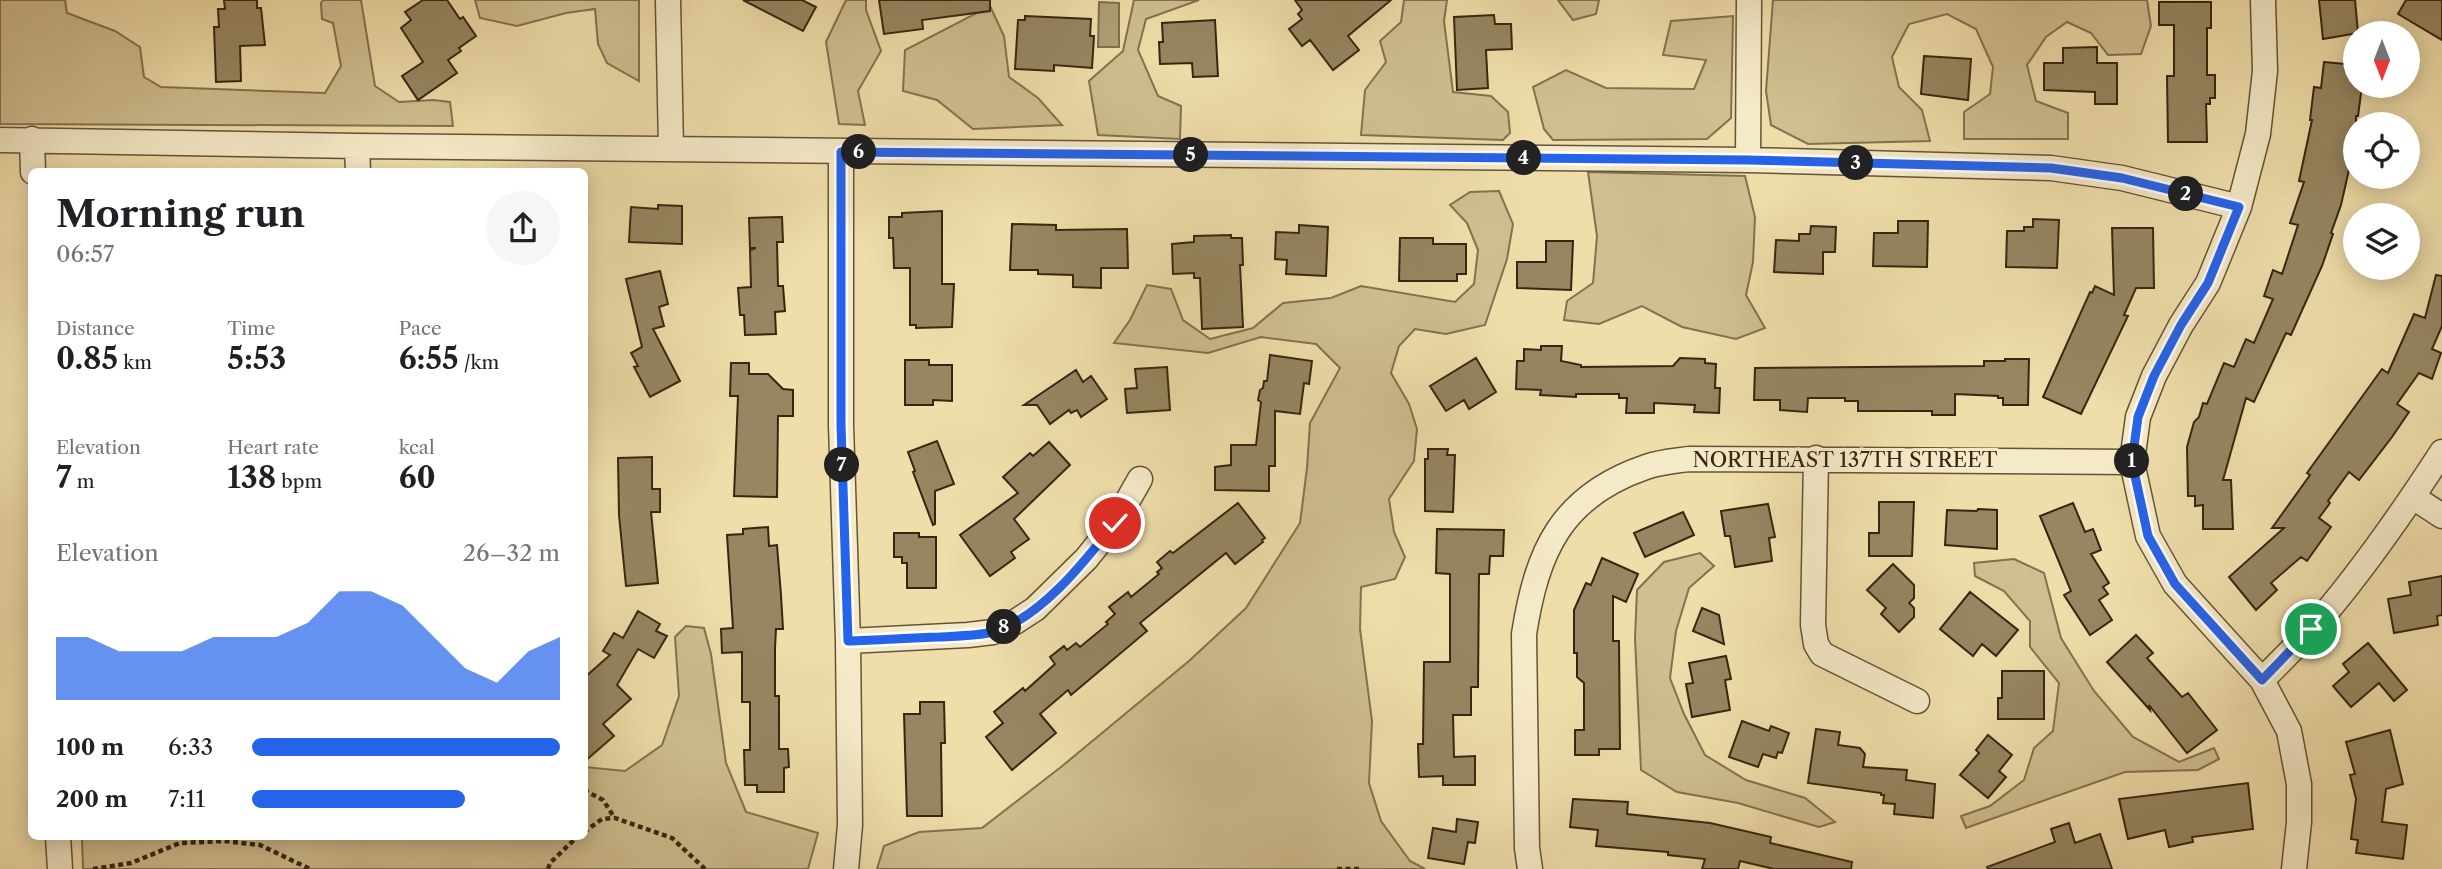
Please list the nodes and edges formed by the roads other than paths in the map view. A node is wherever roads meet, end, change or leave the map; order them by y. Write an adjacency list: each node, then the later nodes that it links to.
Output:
1 (668, 0): 7 (street)
2 (1749, 0): 9 (street)
3 (2263, 0): 12 (street)
4 (32, 139): 5 (street); 6 (street); 10 (street)
5 (0, 140)
6 (357, 146): 7 (street); 11 (street)
7 (671, 149): 8 (street)
8 (841, 152): 9 (street); 19 (street)
9 (1748, 160): 12 (street)
10 (33, 168)
11 (358, 168)
12 (2239, 207): 15 (street)
13 (2442, 452): 17 (street)
14 (1816, 458): 15 (street, NORTHEAST 137TH STREET); 21 (street); 25 (street, NORTHEAST 137TH STREET)
15 (2132, 462): 20 (street)
16 (1140, 479): 19 (street)
17 (2413, 497): 18 (street); 20 (street)
18 (2442, 516)
19 (848, 641): 24 (street)
20 (2262, 680): 26 (street)
21 (1917, 701)
22 (58, 840): 23 (street)
23 (60, 869)
24 (846, 869)
25 (1530, 869)
26 (2294, 869)

